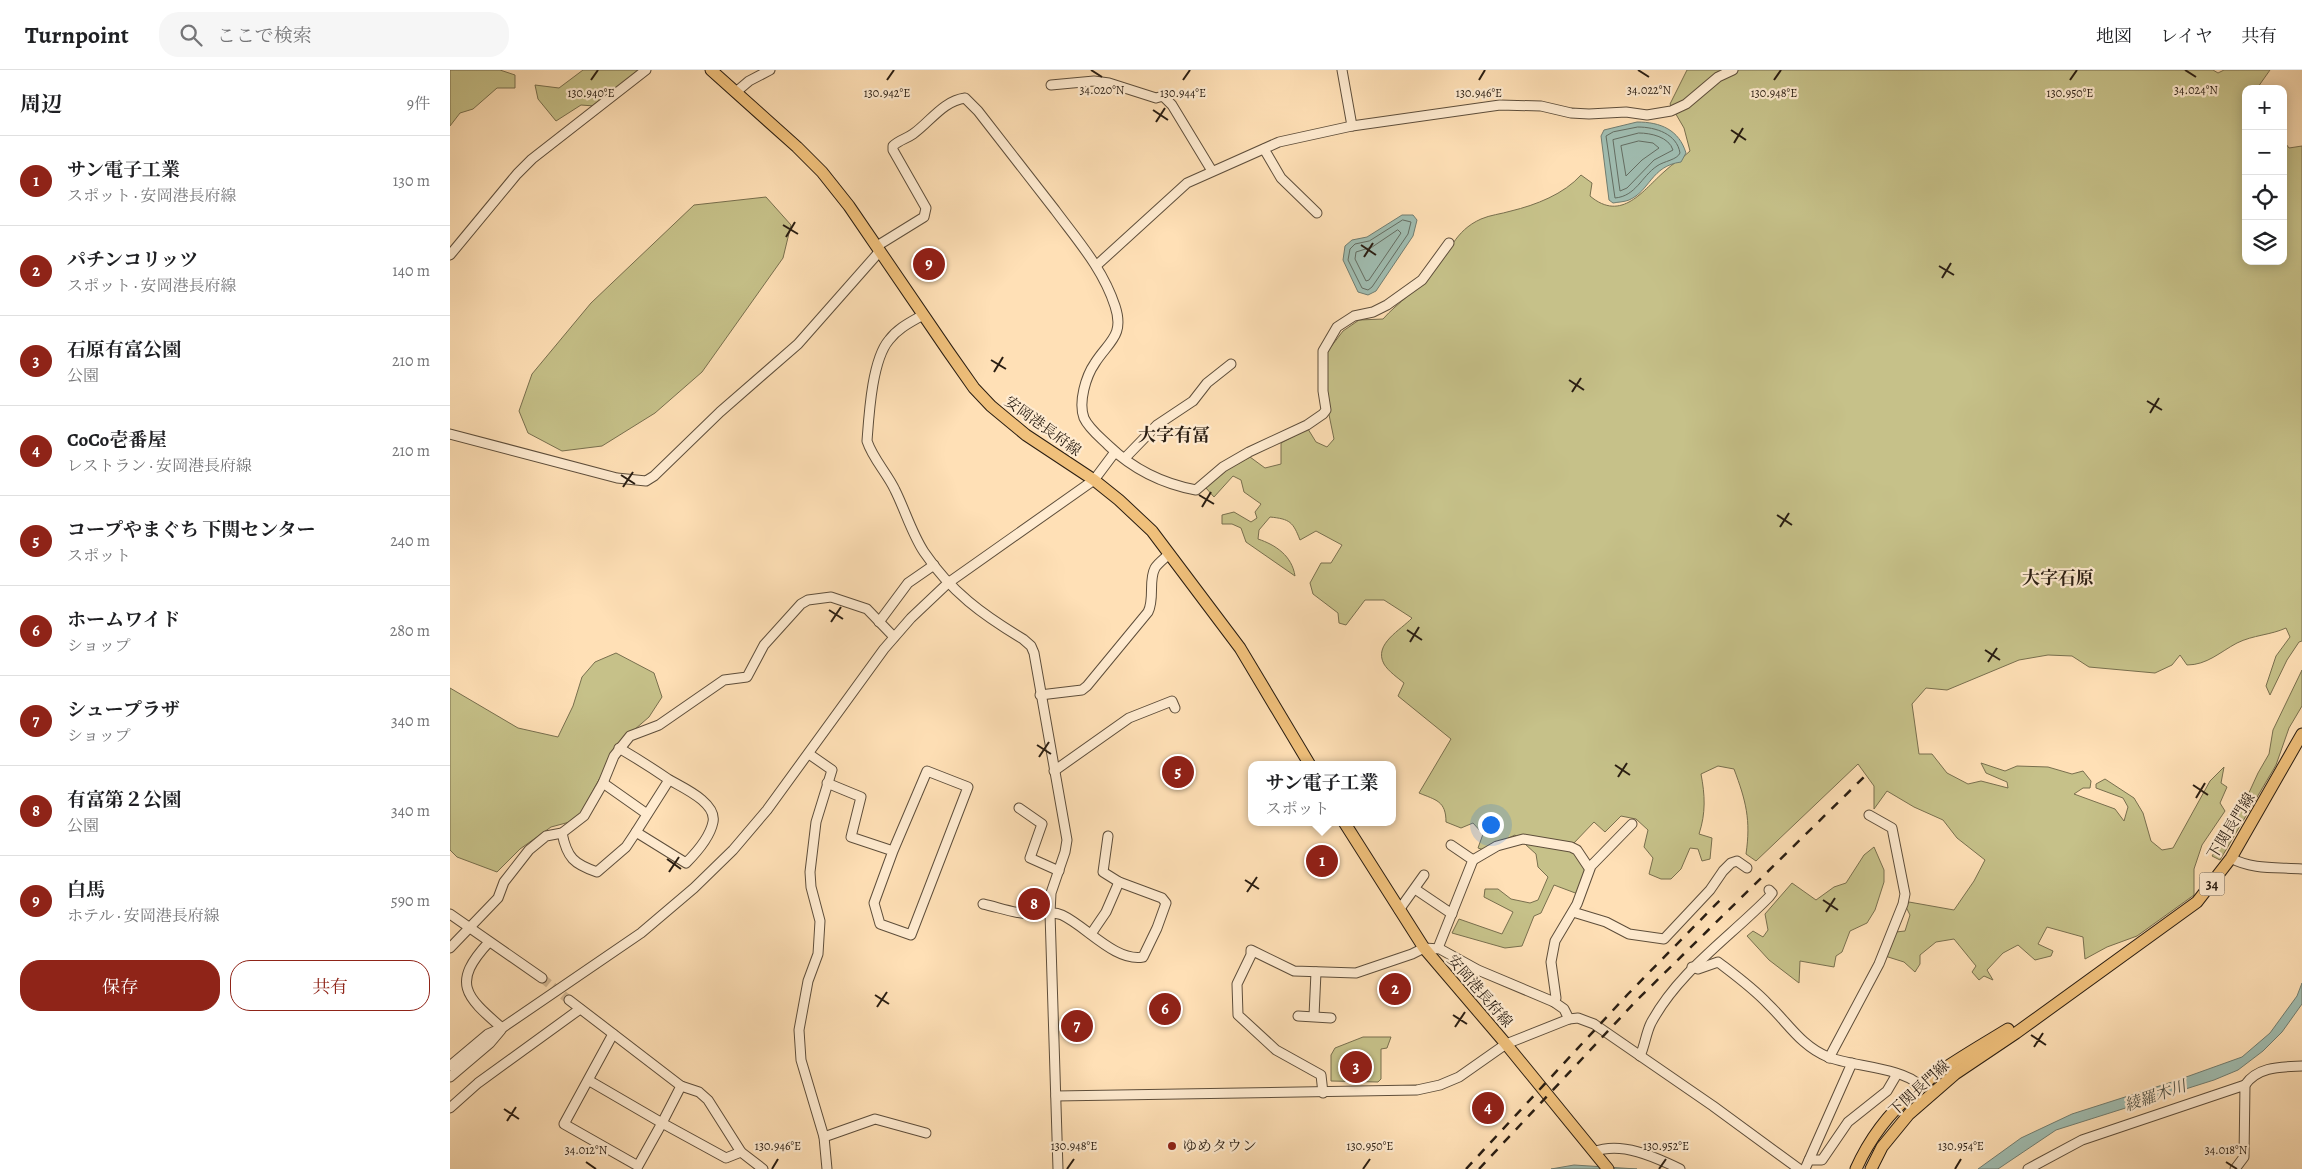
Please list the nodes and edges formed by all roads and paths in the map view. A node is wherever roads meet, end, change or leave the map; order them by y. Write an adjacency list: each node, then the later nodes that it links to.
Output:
1 (646, 70): 14 (street)
2 (710, 70): 7 (main road, 安岡港長府線)
3 (770, 70): 7 (street)
4 (1342, 70): 8 (street)
5 (1733, 70): 8 (street)
6 (1051, 85): 10 (street)
7 (736, 92): 13 (main road, 安岡港長府線)
8 (1352, 126): 9 (street)
9 (1264, 149): 10 (street); 11 (street)
10 (1212, 171): 15 (street)
11 (1318, 213)
12 (1449, 243): 20 (street)
13 (878, 249): 15 (street); 16 (main road, 安岡港長府線); 18 (street)
14 (450, 255)
15 (1097, 265): 19 (street)
16 (923, 315): 21 (main road, 安岡港長府線); 23 (street)
17 (1231, 364): 20 (street)
18 (450, 434)
19 (1115, 452): 20 (street); 21 (street)
20 (1124, 458)
21 (1094, 480): 22 (main road, 安岡港長府線); 24 (street)
22 (1169, 554): 27 (street); 32 (main road, 安岡港長府線)
23 (934, 565): 24 (street); 25 (street)
24 (948, 583): 26 (street); 27 (street)
25 (879, 622): 26 (street); 30 (street)
26 (894, 637): 31 (street)
27 (1040, 695): 33 (street)
28 (1175, 708): 33 (street)
29 (2302, 734): 47 (main road, 下関長門線 / 34)
30 (619, 748): 34 (street); 35 (street)
31 (810, 754): 36 (street); 80 (street)
32 (1308, 761)
33 (1054, 770): 52 (street)
34 (670, 780): 38 (street); 42 (street)
35 (603, 783): 38 (street); 43 (street)
36 (827, 783): 46 (street); 99 (street)
37 (1020, 808): 52 (street)
38 (647, 814): 42 (street)
39 (1869, 815): 84 (street)
40 (1632, 824): 49 (street)
41 (1346, 826): 58 (main road, 安岡港長府線)
42 (636, 832): 43 (street)
43 (562, 833): 63 (street)
44 (1108, 836): 54 (street)
45 (1451, 845): 48 (street)
46 (893, 851): 46 (street)
47 (2231, 858): 51 (street); 72 (main road, 下関長門線 / 34)
48 (1473, 860): 49 (street); 62 (street)
49 (1589, 868): 59 (street)
50 (1747, 868): 59 (street)
51 (2302, 868)
52 (1059, 871): 60 (street)
53 (1424, 874): 55 (street)
54 (1119, 882): 64 (street); 64 (street)
55 (1415, 889): 58 (street); 62 (street)
56 (1769, 890): 69 (street)
57 (983, 904): 60 (street)
58 (1399, 910): 67 (main road, 安岡港長府線)
59 (1572, 912): 74 (street)
60 (1050, 913): 64 (street); 95 (street)
61 (450, 914): 63 (street)
62 (1452, 914): 68 (street)
63 (471, 928): 65 (street); 66 (street)
64 (1091, 934)
65 (489, 942): 71 (street); 80 (street)
66 (450, 948)
67 (1424, 948): 68 (street); 70 (street); 82 (main road, 安岡港長府線)
68 (1438, 948): 74 (street)
69 (1692, 967): 83 (street); 84 (street)
70 (1316, 972): 77 (street); 94 (street)
71 (542, 978)
72 (2074, 990): 91 (main road, 下関長門線 / 34); 111 (main road, 下関長門線 / 34)
73 (569, 1000): 75 (street)
74 (1554, 1002): 79 (street)
75 (580, 1009): 81 (street); 96 (street)
76 (1298, 1016): 77 (street)
77 (1314, 1016): 78 (street)
78 (1331, 1018)
79 (1568, 1019): 82 (street); 83 (street)
80 (502, 1028): 86 (street); 89 (street)
81 (613, 1034): 90 (street); 93 (street)
82 (1506, 1044): 94 (street); 101 (main road, 安岡港長府線)
83 (1640, 1056): 109 (street)
84 (1829, 1058): 85 (street)
85 (1852, 1062): 88 (street); 102 (street)
86 (450, 1066)
87 (2302, 1066): 92 (street)
88 (1898, 1074): 91 (street); 102 (street)
89 (450, 1077)
90 (588, 1080): 97 (street); 103 (street)
91 (1919, 1085): 110 (main road, 下関長門線 / 34)
92 (2245, 1085): 112 (street); 113 (street)
93 (681, 1086): 97 (street); 100 (street)
94 (1324, 1092): 95 (street)
95 (1056, 1096): 106 (street)
96 (450, 1108)
97 (662, 1123): 100 (street); 103 (street)
98 (926, 1133): 99 (street)
99 (824, 1137): 105 (street)
100 (741, 1152): 104 (street)
101 (1595, 1154): 107 (main road, 安岡港長府線); 108 (street)
102 (1807, 1165)
103 (637, 1167)
104 (763, 1169)
105 (827, 1169)
106 (1058, 1169)
107 (1608, 1169)
108 (1680, 1169)
109 (1799, 1169)
110 (1856, 1169)
111 (1871, 1169)
112 (2028, 1169)
113 (2235, 1169)

